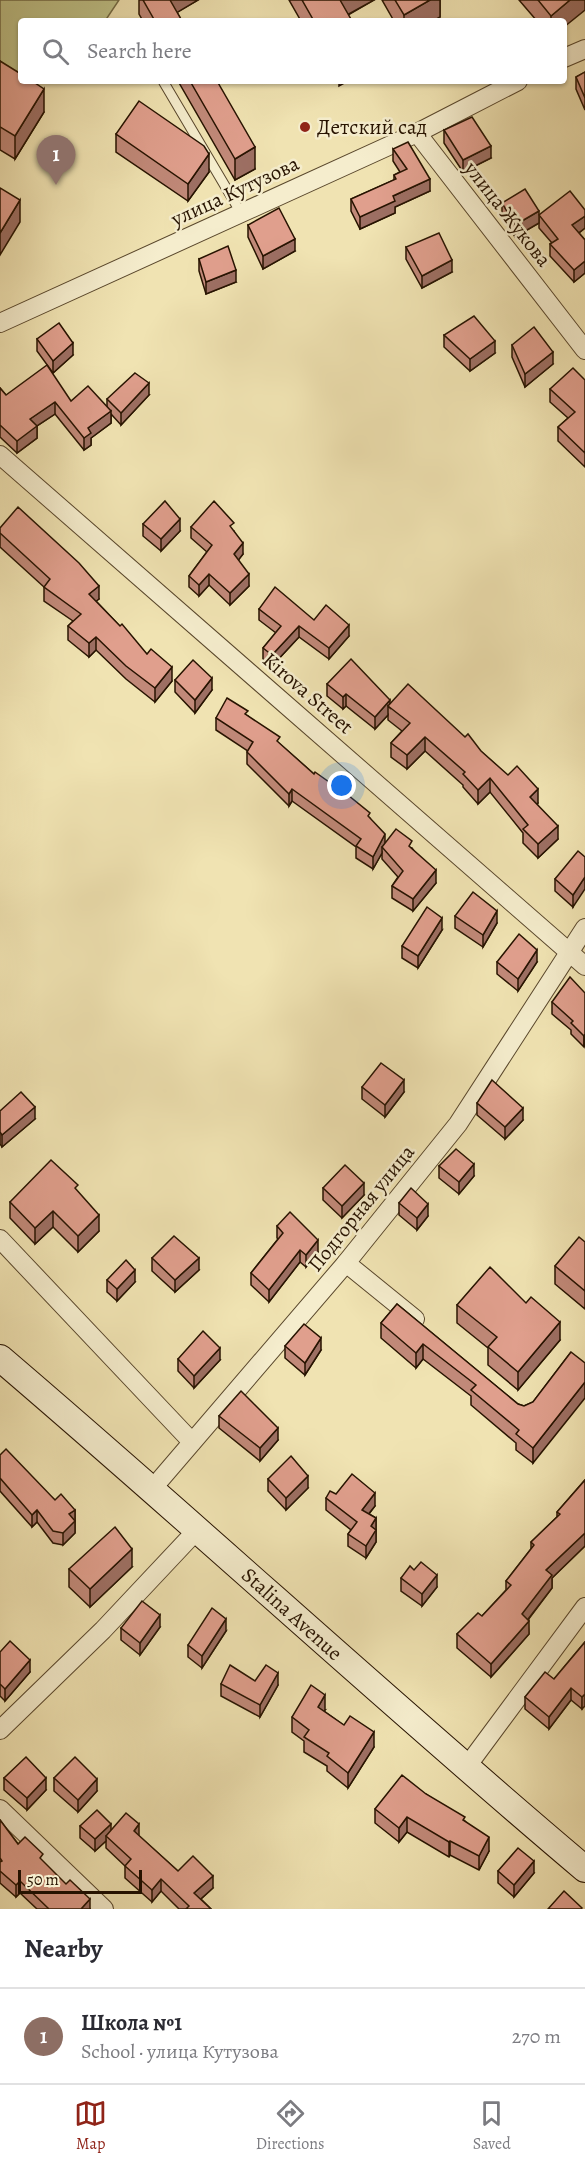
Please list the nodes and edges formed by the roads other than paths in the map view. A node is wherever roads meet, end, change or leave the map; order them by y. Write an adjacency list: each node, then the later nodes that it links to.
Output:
1 (585, 49): 2 (street)
2 (567, 57)
3 (165, 84): 6 (lane)
4 (512, 84): 5 (street, улица Кутузова)
5 (417, 133): 6 (street, улица Кутузова); 8 (street, улица Жукова)
6 (240, 213): 7 (street, улица Кутузова)
7 (0, 323)
8 (585, 350)
9 (0, 454): 11 (street, Kirova Street)
10 (585, 928): 11 (street, Подгорная улица)
11 (569, 951): 12 (street, Kirova Street); 14 (street, Подгорная улица)
12 (585, 966)
13 (0, 1239): 17 (street)
14 (346, 1263): 15 (street); 17 (street, Подгорная улица)
15 (427, 1329)
16 (0, 1358): 18 (street, Stalina Avenue)
17 (192, 1442): 18 (street, Подгорная улица)
18 (145, 1482): 19 (street, Stalina Avenue)
19 (197, 1530): 21 (street); 22 (street, Stalina Avenue)
20 (585, 1607): 22 (street)
21 (0, 1730)
22 (465, 1769): 24 (street, Stalina Avenue)
23 (0, 1809): 25 (street)
24 (585, 1869)
25 (104, 1909)

